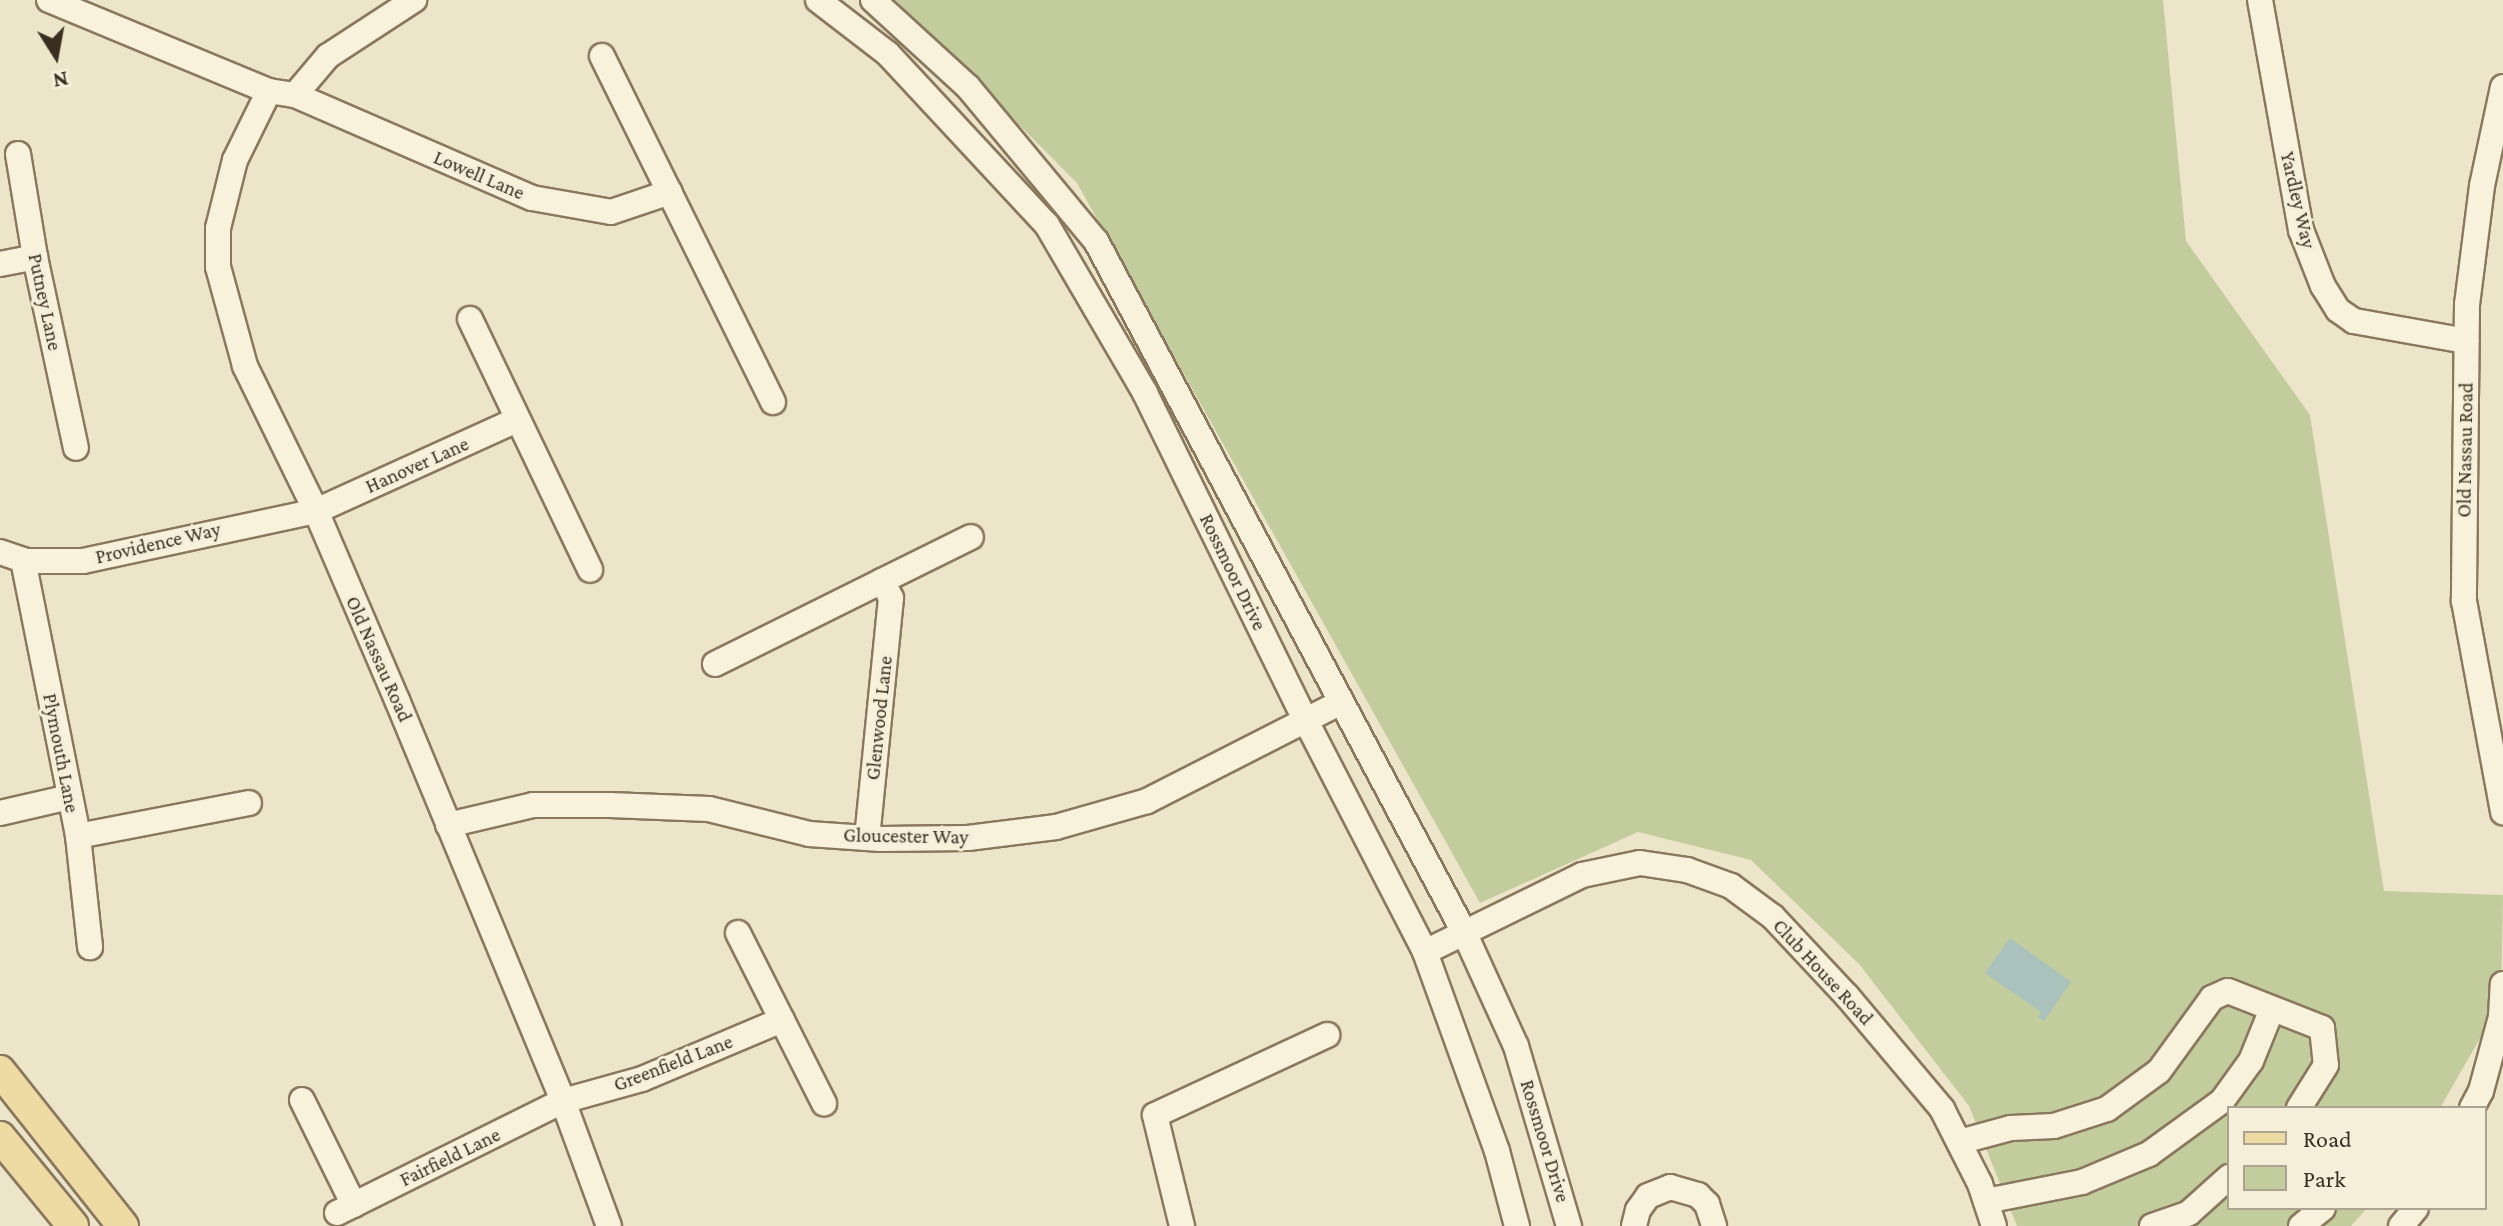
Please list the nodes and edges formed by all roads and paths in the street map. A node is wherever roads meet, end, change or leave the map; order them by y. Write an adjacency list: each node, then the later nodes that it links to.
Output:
1 (414, 0): 9 (street)
2 (818, 0): 26 (street, Rossmoor Drive)
3 (873, 0): 25 (street, Rossmoor Drive)
4 (2260, 0): 15 (street, Yardley Way)
5 (63, 3): 8 (street)
6 (602, 56): 11 (street)
7 (2503, 87): 15 (street, Old Nassau Road)
8 (269, 91): 9 (street, Lowell Lane); 19 (street, Old Nassau Road)
9 (295, 95): 11 (street, Lowell Lane)
10 (18, 154): 12 (street, Putney Lane)
11 (670, 192): 16 (street)
12 (35, 257): 13 (street); 18 (street, Putney Lane)
13 (0, 264)
14 (470, 319): 17 (street)
15 (2466, 341): 27 (street, Old Nassau Road)
16 (773, 402)
17 (517, 420): 19 (street, Hanover Lane); 22 (street)
18 (76, 448)
19 (316, 511): 21 (street, Providence Way); 32 (street, Old Nassau Road)
20 (971, 537): 23 (street)
21 (11, 556): 28 (street, Plymouth Lane)
22 (590, 570)
23 (886, 589): 24 (street); 34 (street, Glenwood Lane)
24 (715, 664)
25 (1341, 702): 26 (street, Gloucester Way); 35 (street, Rossmoor Drive)
26 (1306, 721): 34 (street, Gloucester Way); 38 (street, Rossmoor Drive)
27 (2500, 784): 30 (street, Old Nassau Road)
28 (70, 797): 31 (street); 33 (street, Plymouth Lane)
29 (249, 803): 33 (street)
30 (2503, 812)
31 (0, 813)
32 (448, 825): 34 (street, Gloucester Way); 46 (street, Old Nassau Road)
33 (78, 836): 37 (street, Plymouth Lane)
34 (867, 838)
35 (1464, 932): 38 (street, Club House Road); 50 (street, Club House Road); 60 (street, Rossmoor Drive)
36 (738, 933): 41 (street)
37 (90, 947)
38 (1425, 952): 59 (street, Rossmoor Drive)
39 (2503, 984): 44 (street)
40 (2272, 1009): 48 (street); 50 (street); 52 (street)
41 (782, 1020): 46 (street, Greenfield Lane); 47 (street)
42 (1327, 1035): 58 (street)
43 (0, 1071): 56 (main road)
44 (2485, 1099)
45 (302, 1100): 46 (street, Fairfield Lane)
46 (563, 1101): 57 (street, Old Nassau Road)
47 (824, 1103)
48 (2300, 1106)
49 (0, 1137): 55 (main road)
50 (1959, 1142): 52 (street, Club House Road)
51 (2227, 1179): 64 (street)
52 (1986, 1201): 63 (street, Club House Road)
53 (2321, 1210): 65 (street)
54 (2414, 1210): 66 (street)
55 (73, 1226)
56 (123, 1226)
57 (609, 1226)
58 (1182, 1226)
59 (1517, 1226)
60 (1569, 1226)
61 (1634, 1226): 62 (street)
62 (1714, 1226)
63 (1994, 1226)
64 (2152, 1226)
65 (2301, 1226)
66 (2401, 1226)

